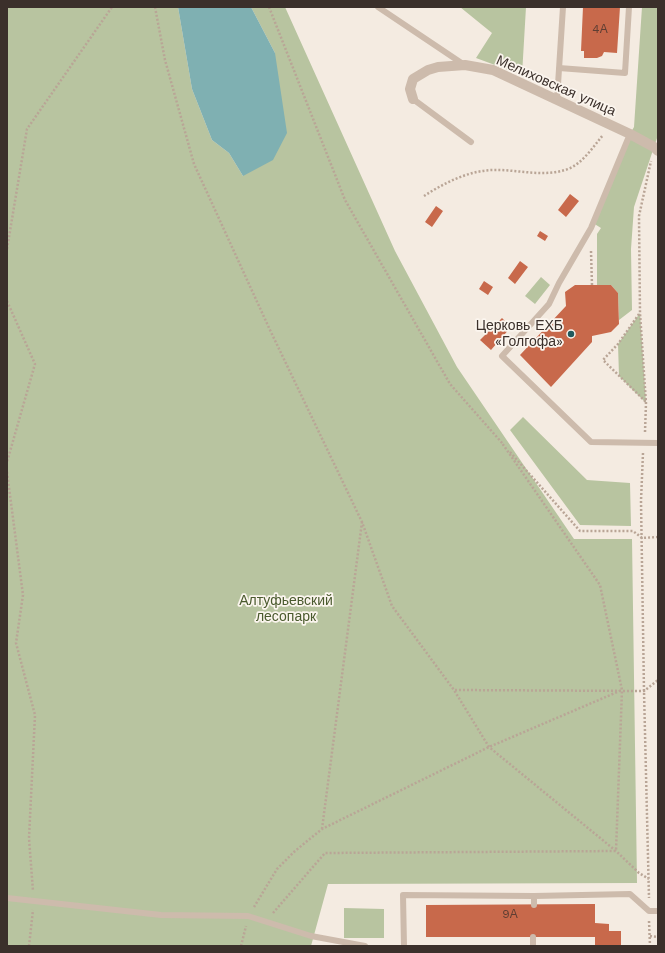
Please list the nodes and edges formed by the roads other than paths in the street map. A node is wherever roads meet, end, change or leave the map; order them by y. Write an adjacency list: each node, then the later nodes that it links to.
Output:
1 (378, 7): 4 (lane)
2 (563, 7): 5 (lane)
3 (629, 7): 5 (lane)
4 (465, 65): 6 (street, Мелиховская улица); 7 (street, Мелиховская улица)
5 (559, 68): 7 (lane)
6 (413, 99): 9 (lane)
7 (557, 100): 8 (street, Мелиховская улица)
8 (630, 134): 10 (street, Мелиховская улица); 11 (lane)
9 (471, 142)
10 (656, 149)
11 (658, 443)
12 (534, 896): 14 (lane); 15 (lane); 18 (lane)
13 (7, 898): 17 (lane)
14 (534, 904)
15 (658, 911)
16 (533, 937): 19 (lane)
17 (366, 946)
18 (404, 946)
19 (533, 946)

